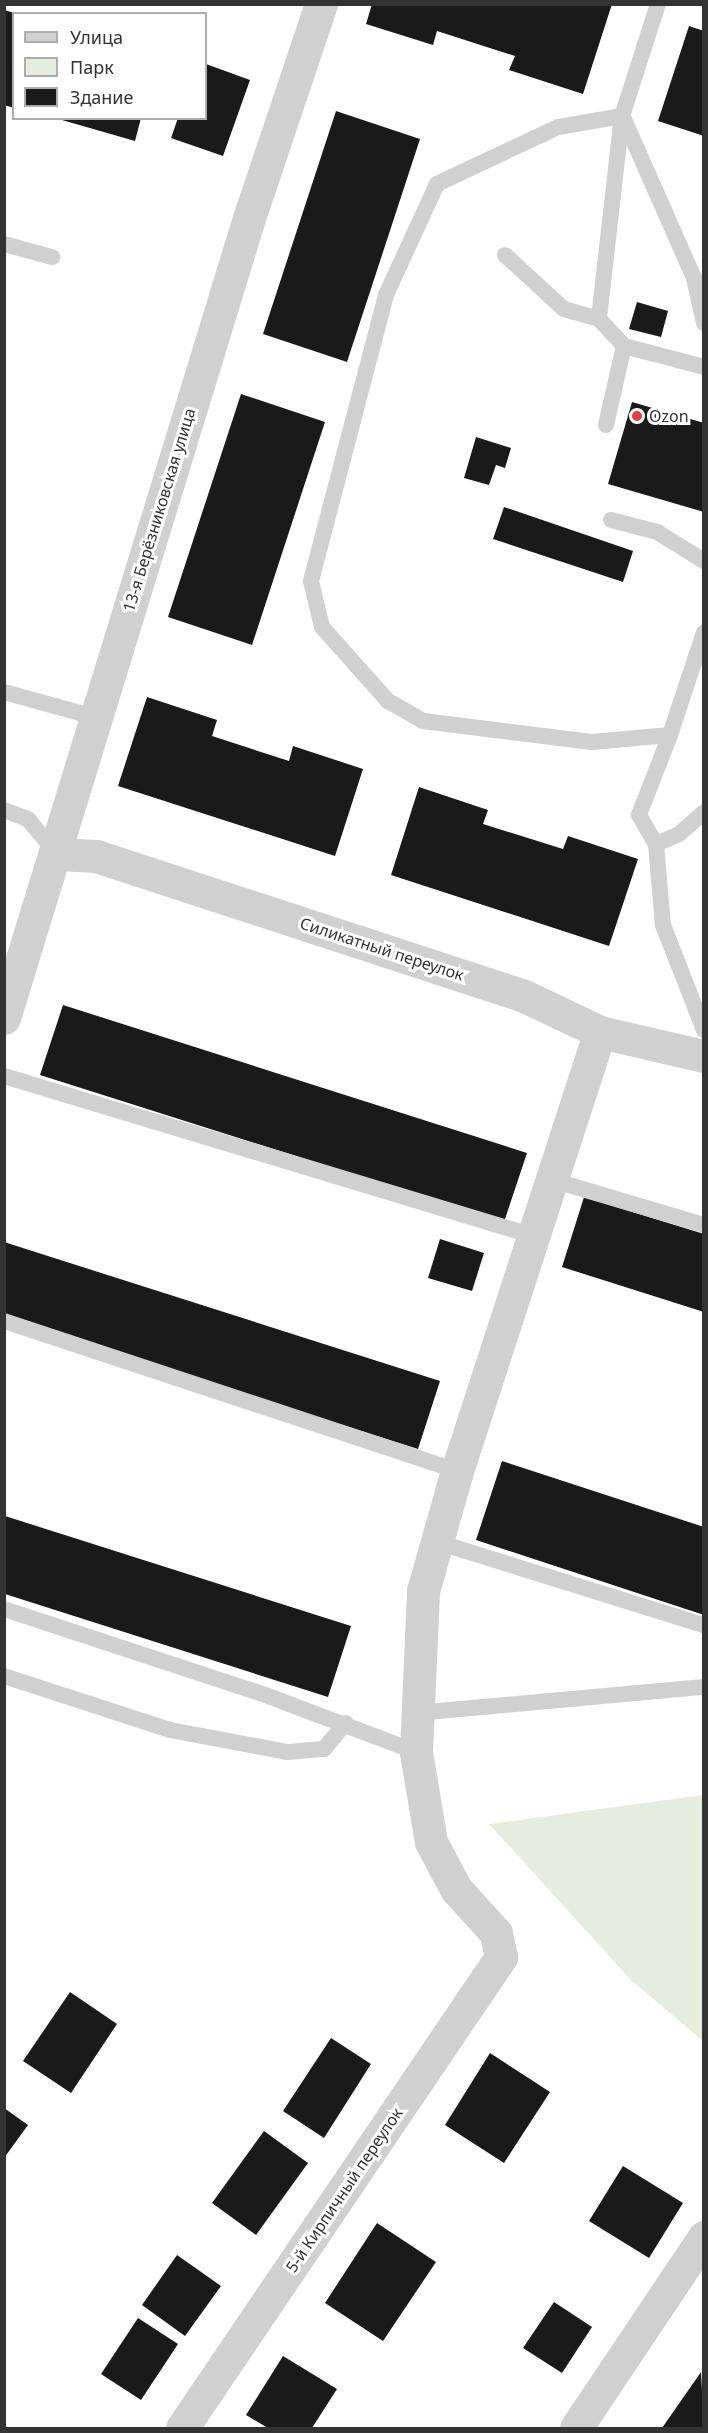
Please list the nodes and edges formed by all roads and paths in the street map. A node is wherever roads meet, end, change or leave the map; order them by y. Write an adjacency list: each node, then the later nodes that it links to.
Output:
1 (657, 4): 3 (lane)
2 (316, 6): 16 (street, 13-я Берёзниковская улица)
3 (622, 116): 7 (lane); 8 (lane); 17 (lane)
4 (4, 244): 6 (lane)
5 (505, 255): 7 (lane)
6 (52, 257)
7 (599, 319): 9 (lane)
8 (704, 323)
9 (624, 346): 10 (lane); 11 (lane)
10 (704, 367)
11 (606, 425)
12 (611, 520): 13 (lane)
13 (704, 561)
14 (704, 632): 17 (lane)
15 (4, 692): 16 (lane)
16 (95, 717): 21 (street, 13-я Берёзниковская улица)
17 (670, 735): 20 (lane)
18 (4, 810): 21 (lane)
19 (704, 812): 20 (lane)
20 (656, 843): 23 (lane)
21 (57, 854): 22 (street, 13-я Берёзниковская улица); 24 (street, Силикатный переулок)
22 (4, 1018)
23 (704, 1030)
24 (600, 1032): 25 (street, Силикатный переулок); 27 (street)
25 (704, 1056)
26 (4, 1076): 29 (lane)
27 (552, 1180): 28 (lane); 29 (street)
28 (704, 1225)
29 (534, 1236): 31 (street)
30 (4, 1321): 31 (lane)
31 (457, 1471): 32 (street)
32 (437, 1542): 34 (lane); 37 (street)
33 (4, 1609): 38 (lane)
34 (704, 1625)
35 (4, 1676): 38 (lane)
36 (704, 1688): 37 (lane)
37 (417, 1713): 39 (street)
38 (346, 1723): 39 (lane)
39 (416, 1752): 41 (street, 5-й Кирпичный переулок)
40 (704, 2237): 42 (street)
41 (182, 2428)
42 (576, 2428)

